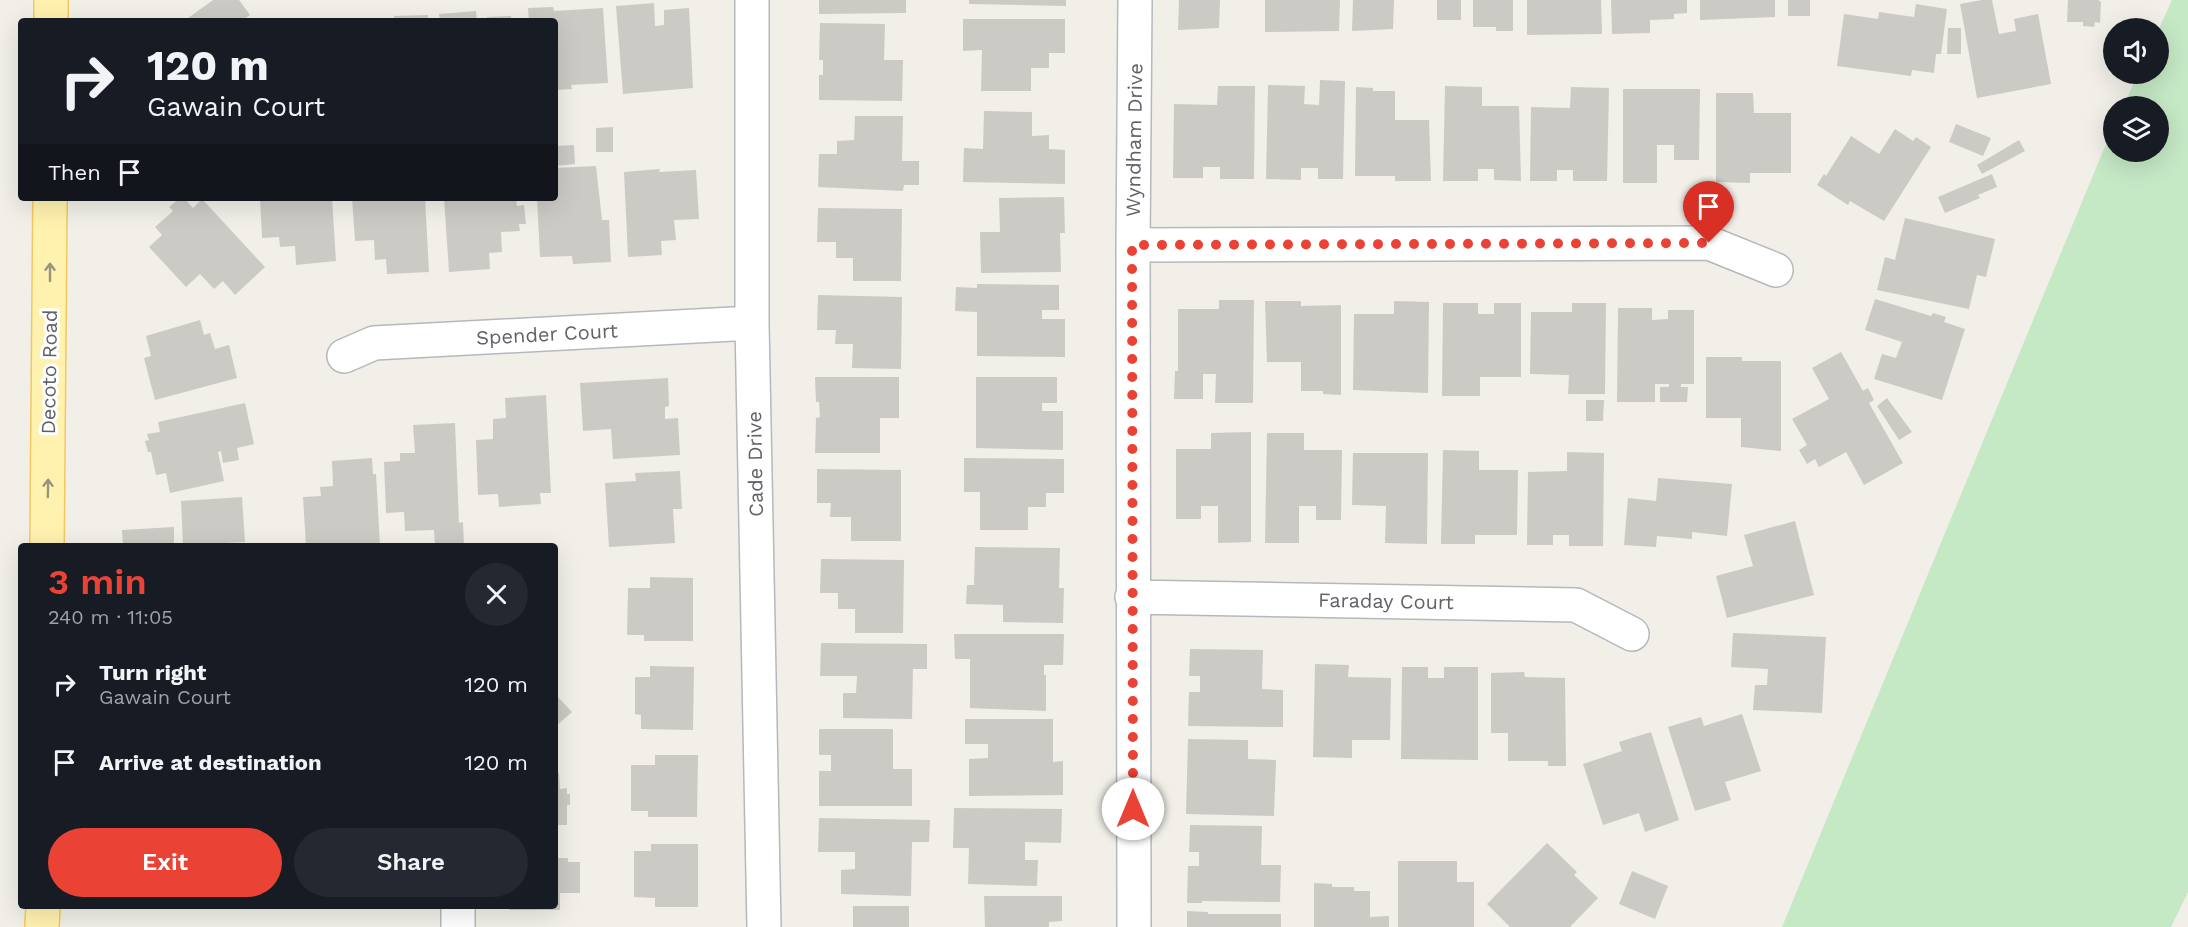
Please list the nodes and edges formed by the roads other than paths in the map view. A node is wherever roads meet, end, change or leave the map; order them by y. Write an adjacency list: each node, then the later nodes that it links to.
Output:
1 (51, 0): 4 (main road)
2 (752, 0): 8 (street, Cade Drive)
3 (1135, 0): 6 (street, Wyndham Drive)
4 (51, 18)
5 (50, 201): 10 (main road, Decoto Road, one-way to 5)
6 (1132, 245): 7 (street); 11 (street, Wyndham Drive)
7 (1776, 270)
8 (752, 323): 9 (street, Spender Court); 17 (street, Cade Drive)
9 (344, 356)
10 (47, 543)
11 (1132, 597): 12 (street, Faraday Court); 18 (street, Wyndham Drive)
12 (1632, 634)
13 (43, 909): 15 (main road)
14 (458, 909): 16 (street)
15 (42, 927)
16 (458, 927)
17 (764, 927)
18 (1134, 927)

